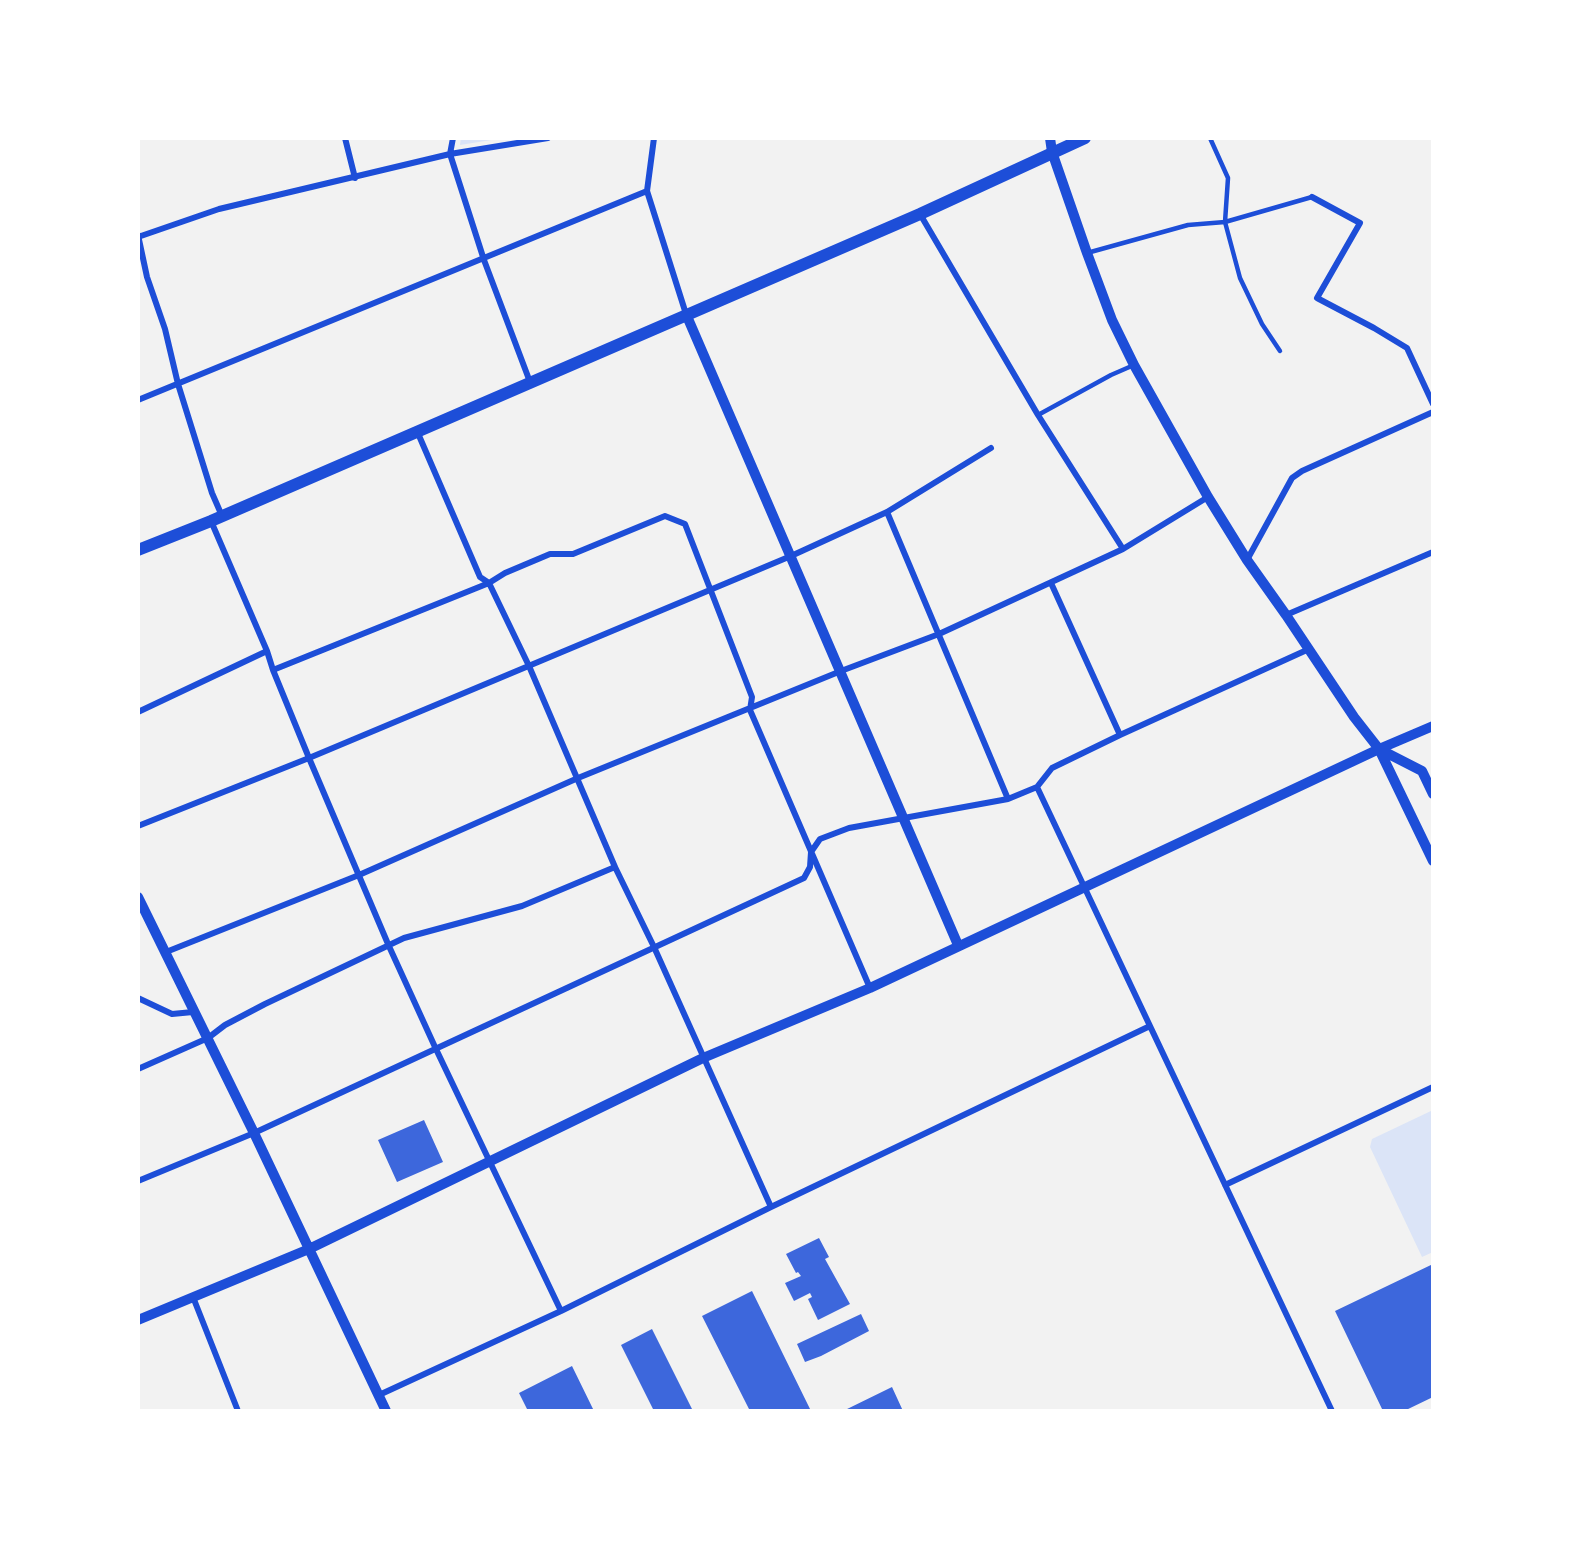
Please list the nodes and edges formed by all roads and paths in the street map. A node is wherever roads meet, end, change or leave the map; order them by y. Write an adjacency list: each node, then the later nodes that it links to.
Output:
1 (345, 138): 10 (street)
2 (453, 138): 9 (street)
3 (548, 138): 9 (street)
4 (654, 138): 11 (street)
5 (1050, 138): 8 (street)
6 (1085, 138): 8 (main road)
7 (1210, 138): 14 (lane)
8 (1052, 152): 13 (main road); 16 (street)
9 (450, 154): 10 (street); 17 (street)
10 (354, 178): 15 (street)
11 (647, 191): 17 (street); 18 (street)
12 (1312, 197): 14 (lane); 24 (street)
13 (920, 214): 18 (main road); 26 (street)
14 (1225, 222): 16 (lane); 19 (lane)
15 (138, 236): 22 (street)
16 (1087, 253): 20 (street)
17 (484, 260): 21 (street); 22 (street)
18 (686, 314): 21 (main road); 35 (street)
19 (1280, 351)
20 (1134, 365): 26 (lane); 29 (street)
21 (530, 382): 27 (main road)
22 (178, 384): 23 (street); 31 (street)
23 (138, 400)
24 (1433, 404)
25 (1433, 412): 36 (street)
26 (1038, 416): 32 (street)
27 (417, 430): 31 (main road); 37 (street)
28 (991, 448): 30 (street)
29 (1208, 496): 32 (street); 36 (street)
30 (887, 512): 35 (street); 41 (street)
31 (217, 518): 33 (main road); 43 (street)
32 (1123, 549): 38 (street)
33 (138, 550)
34 (1433, 552): 40 (street)
35 (791, 556): 39 (street); 46 (street)
36 (1247, 560): 40 (street)
37 (489, 583): 39 (street); 44 (street); 45 (street)
38 (1051, 583): 41 (street); 50 (street)
39 (711, 588): 44 (street); 47 (street)
40 (1286, 615): 42 (street)
41 (939, 634): 46 (street); 56 (street)
42 (1310, 649): 50 (street); 51 (street)
43 (267, 651): 45 (street); 48 (street)
44 (529, 666): 52 (street); 53 (street)
45 (273, 670): 52 (street)
46 (841, 671): 47 (street); 57 (street)
47 (750, 710): 53 (street); 59 (street)
48 (138, 712)
49 (1433, 726): 51 (street)
50 (1119, 735): 54 (street)
51 (1379, 749): 55 (street); 60 (street); 63 (street)
52 (309, 758): 58 (street); 62 (street)
53 (578, 778): 61 (street); 62 (street)
54 (1037, 787): 56 (street); 63 (street)
55 (1433, 794)
56 (1008, 799): 57 (street)
57 (903, 819): 59 (street); 66 (street)
58 (138, 826)
59 (811, 852): 67 (street); 69 (street)
60 (1433, 861)
61 (615, 867): 65 (street); 67 (street)
62 (359, 875): 65 (street); 68 (street)
63 (1084, 887): 66 (street); 72 (street)
64 (138, 897): 68 (street)
65 (388, 944): 73 (street); 74 (street)
66 (958, 945): 69 (street)
67 (654, 947): 74 (street); 75 (street)
68 (166, 952): 71 (street)
69 (870, 988): 75 (street)
70 (138, 998): 71 (street)
71 (194, 1012): 73 (street)
72 (1150, 1026): 81 (street); 82 (street)
73 (208, 1038): 76 (street); 78 (street)
74 (435, 1047): 78 (street); 79 (street)
75 (703, 1058): 79 (street); 82 (street)
76 (138, 1069)
77 (1433, 1087): 81 (street)
78 (254, 1133): 80 (street); 83 (street)
79 (490, 1162): 83 (street); 85 (street)
80 (138, 1181)
81 (1225, 1185): 90 (street)
82 (771, 1207): 85 (street)
83 (309, 1249): 84 (street); 87 (street)
84 (193, 1298): 86 (street); 88 (street)
85 (561, 1311): 87 (street)
86 (138, 1320)
87 (379, 1395): 89 (street)
88 (237, 1411)
89 (386, 1411)
90 (1332, 1411)

